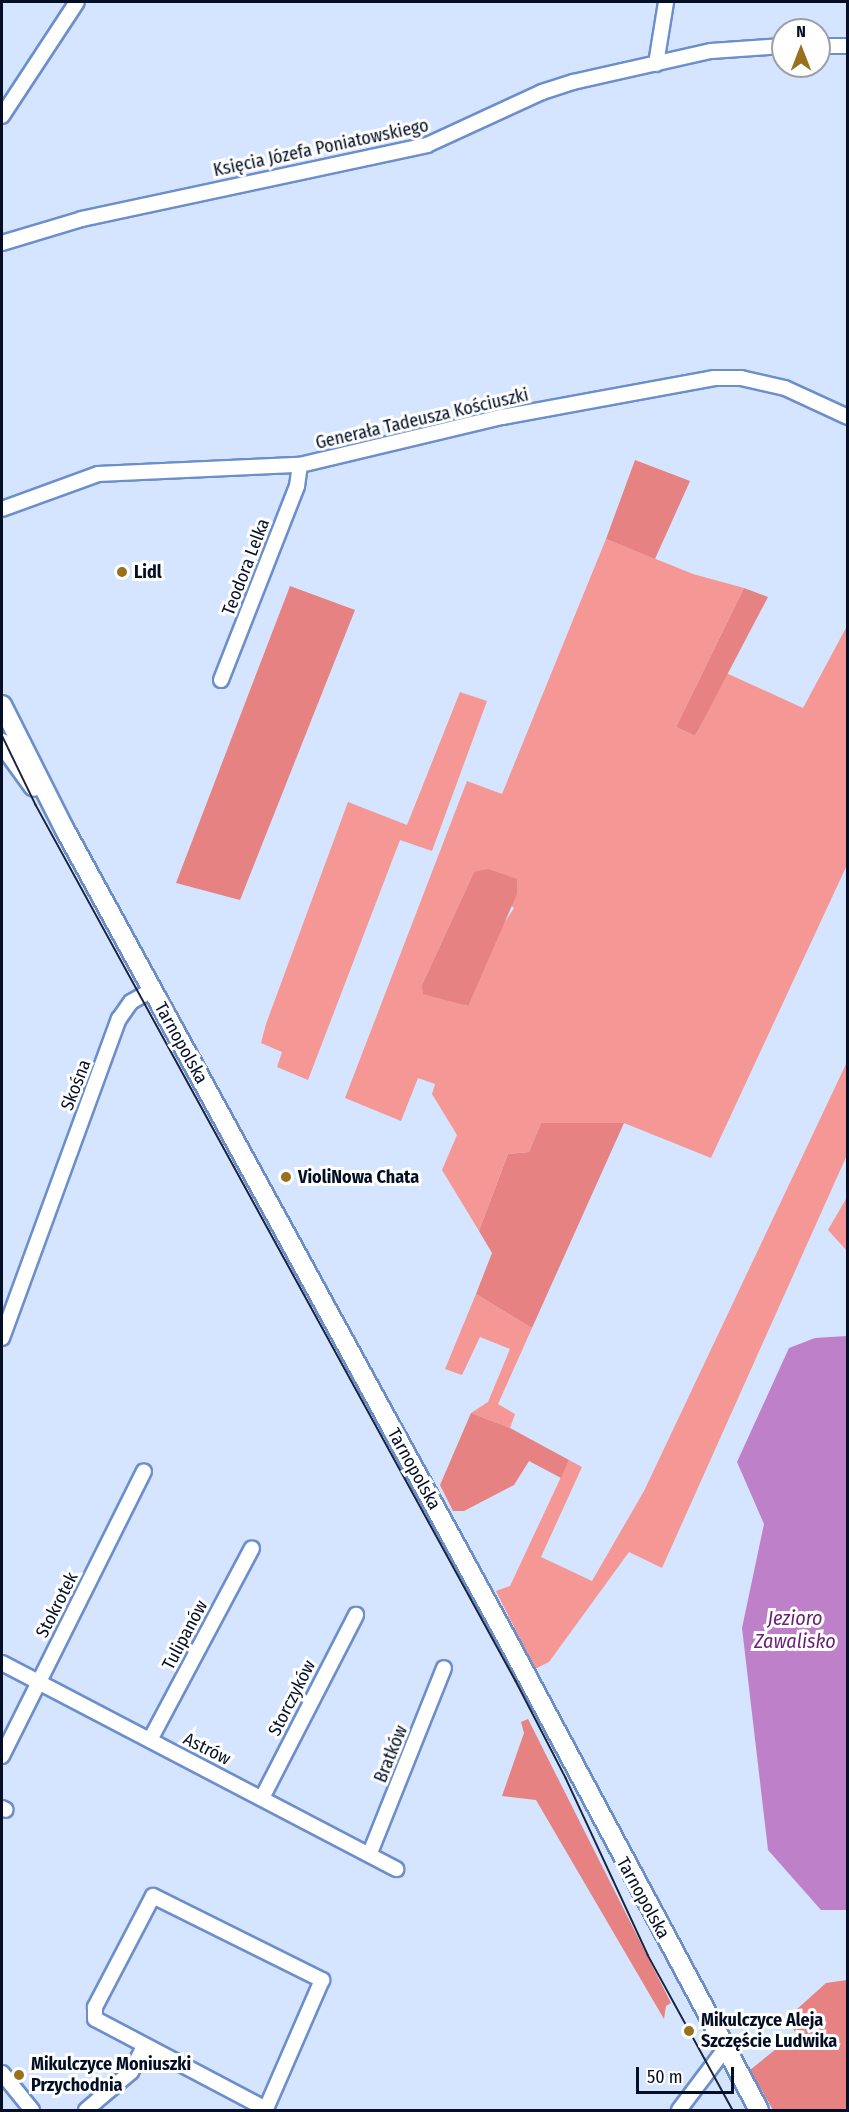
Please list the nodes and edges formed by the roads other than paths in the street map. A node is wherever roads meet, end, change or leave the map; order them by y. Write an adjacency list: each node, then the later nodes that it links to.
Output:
1 (77, 2): 7 (street)
2 (666, 2): 6 (street)
3 (771, 46): 6 (street, Księcia Józefa Poniatowskiego)
4 (831, 46): 5 (street)
5 (848, 46)
6 (656, 64): 8 (street, Księcia Józefa Poniatowskiego)
7 (2, 116)
8 (2, 243)
9 (848, 417): 10 (street, Generała Tadeusza Kościuszki)
10 (300, 465): 11 (street, Generała Tadeusza Kościuszki); 12 (street, Teodora Lelka)
11 (2, 509)
12 (221, 680)
13 (2, 705): 15 (main road, Tarnopolska)
14 (2, 743): 15 (main road, Tarnopolska)
15 (65, 830): 16 (main road, Tarnopolska)
16 (152, 990): 17 (street, Skośna); 30 (main road, Tarnopolska)
17 (2, 1338)
18 (144, 1471): 23 (street, Stokrotek)
19 (252, 1548): 24 (street, Tulipanów)
20 (356, 1615): 26 (street, Storczyków)
21 (2, 1663): 23 (street, Astrów)
22 (444, 1668): 27 (street, Bratków)
23 (39, 1681): 24 (street, Astrów); 25 (street, Stokrotek)
24 (150, 1740): 26 (street, Astrów)
25 (2, 1756)
26 (262, 1798): 27 (street, Astrów)
27 (370, 1853): 28 (street, Astrów)
28 (396, 1869)
29 (144, 2046): 29 (street); 33 (street)
30 (725, 2049): 34 (street); 35 (main road, Tarnopolska)
31 (2, 2073): 32 (street)
32 (32, 2110)
33 (86, 2110)
34 (679, 2110)
35 (759, 2110)

